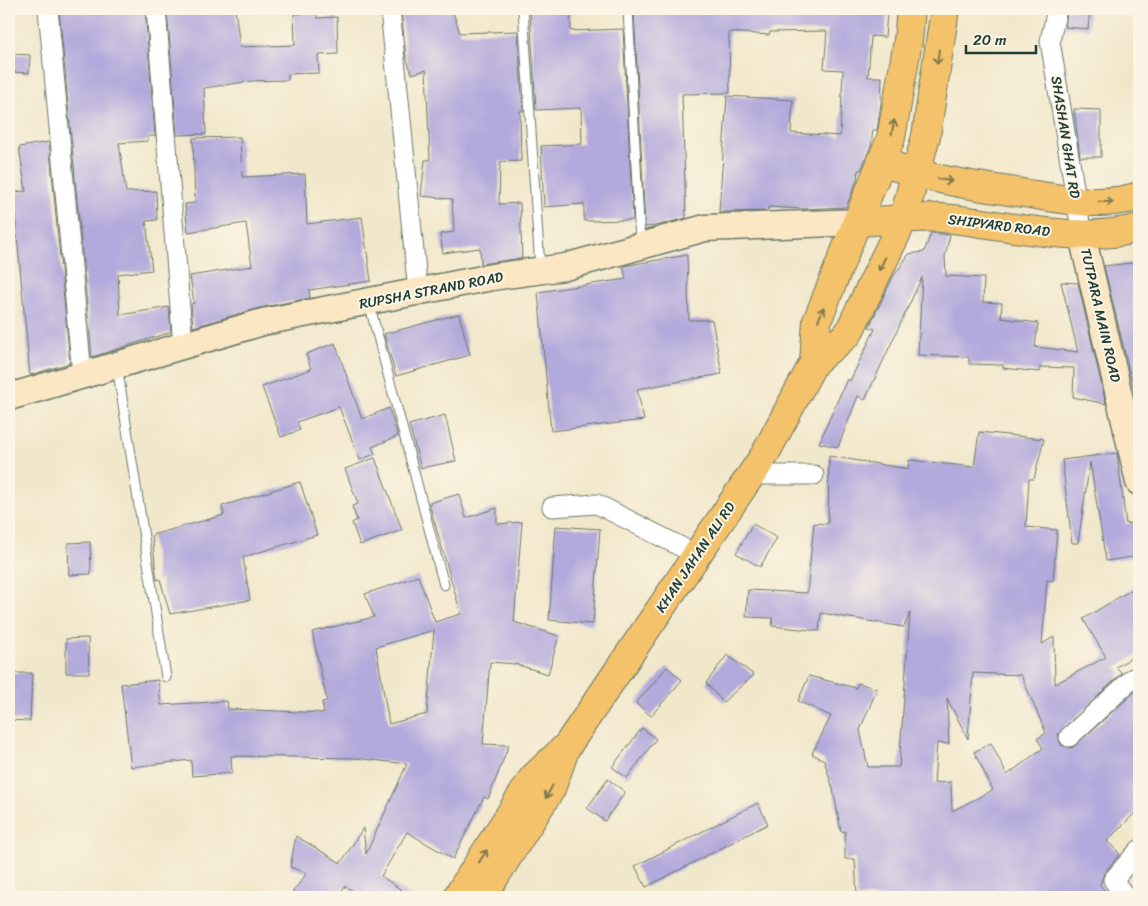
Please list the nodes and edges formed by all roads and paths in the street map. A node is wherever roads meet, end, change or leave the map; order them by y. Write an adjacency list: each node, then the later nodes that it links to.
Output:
1 (48, 9): 24 (street)
2 (156, 9): 21 (street)
3 (390, 9): 19 (street)
4 (523, 9): 18 (lane)
5 (628, 9): 17 (lane)
6 (911, 9): 9 (main road, KHAN JAHAN ALI RD, one-way to 6)
7 (945, 9): 10 (main road, KHAN JAHAN ALI RD, one-way to 10)
8 (1057, 9): 12 (street, SHASHAN GHAT RD)
9 (882, 162): 10 (main road); 14 (main road, KHAN JAHAN ALI RD)
10 (916, 174): 12 (main road, one-way to 12); 13 (main road, KHAN JAHAN ALI RD)
11 (1139, 196): 12 (main road, one-way to 11)
12 (1077, 201): 16 (street, SHASHAN GHAT RD)
13 (903, 220): 14 (main road, SHIPYARD ROAD); 16 (main road, SHIPYARD ROAD); 22 (main road, KHAN JAHAN ALI RD, one-way to 22)
14 (859, 222): 17 (street, RUPSHA STRAND ROAD); 22 (main road, KHAN JAHAN ALI RD, one-way to 14)
15 (1139, 228): 16 (main road, SHIPYARD ROAD)
16 (1082, 235): 28 (street, TUTPARA MAIN ROAD)
17 (640, 246): 18 (street, RUPSHA STRAND ROAD)
18 (540, 271): 19 (street, RUPSHA STRAND ROAD)
19 (418, 292): 20 (street, RUPSHA STRAND ROAD)
20 (369, 301): 21 (street, RUPSHA STRAND ROAD); 31 (lane)
21 (183, 345): 23 (street, RUPSHA STRAND ROAD)
22 (814, 362): 26 (main road, KHAN JAHAN ALI RD)
23 (117, 365): 24 (street, RUPSHA STRAND ROAD); 32 (lane)
24 (82, 375): 25 (street, RUPSHA STRAND ROAD)
25 (9, 397)
26 (751, 475): 27 (street); 30 (main road, KHAN JAHAN ALI RD)
27 (814, 475)
28 (1139, 482)
29 (552, 507): 30 (street)
30 (697, 556): 35 (main road, KHAN JAHAN ALI RD)
31 (444, 585)
32 (166, 677)
33 (1137, 679): 34 (street)
34 (1069, 736)
35 (567, 746): 37 (main road, KHAN JAHAN ALI RD, one-way to 35); 38 (main road, KHAN JAHAN ALI RD, one-way to 38)
36 (1139, 850): 39 (street)
37 (457, 897)
38 (482, 897)
39 (1126, 897)

